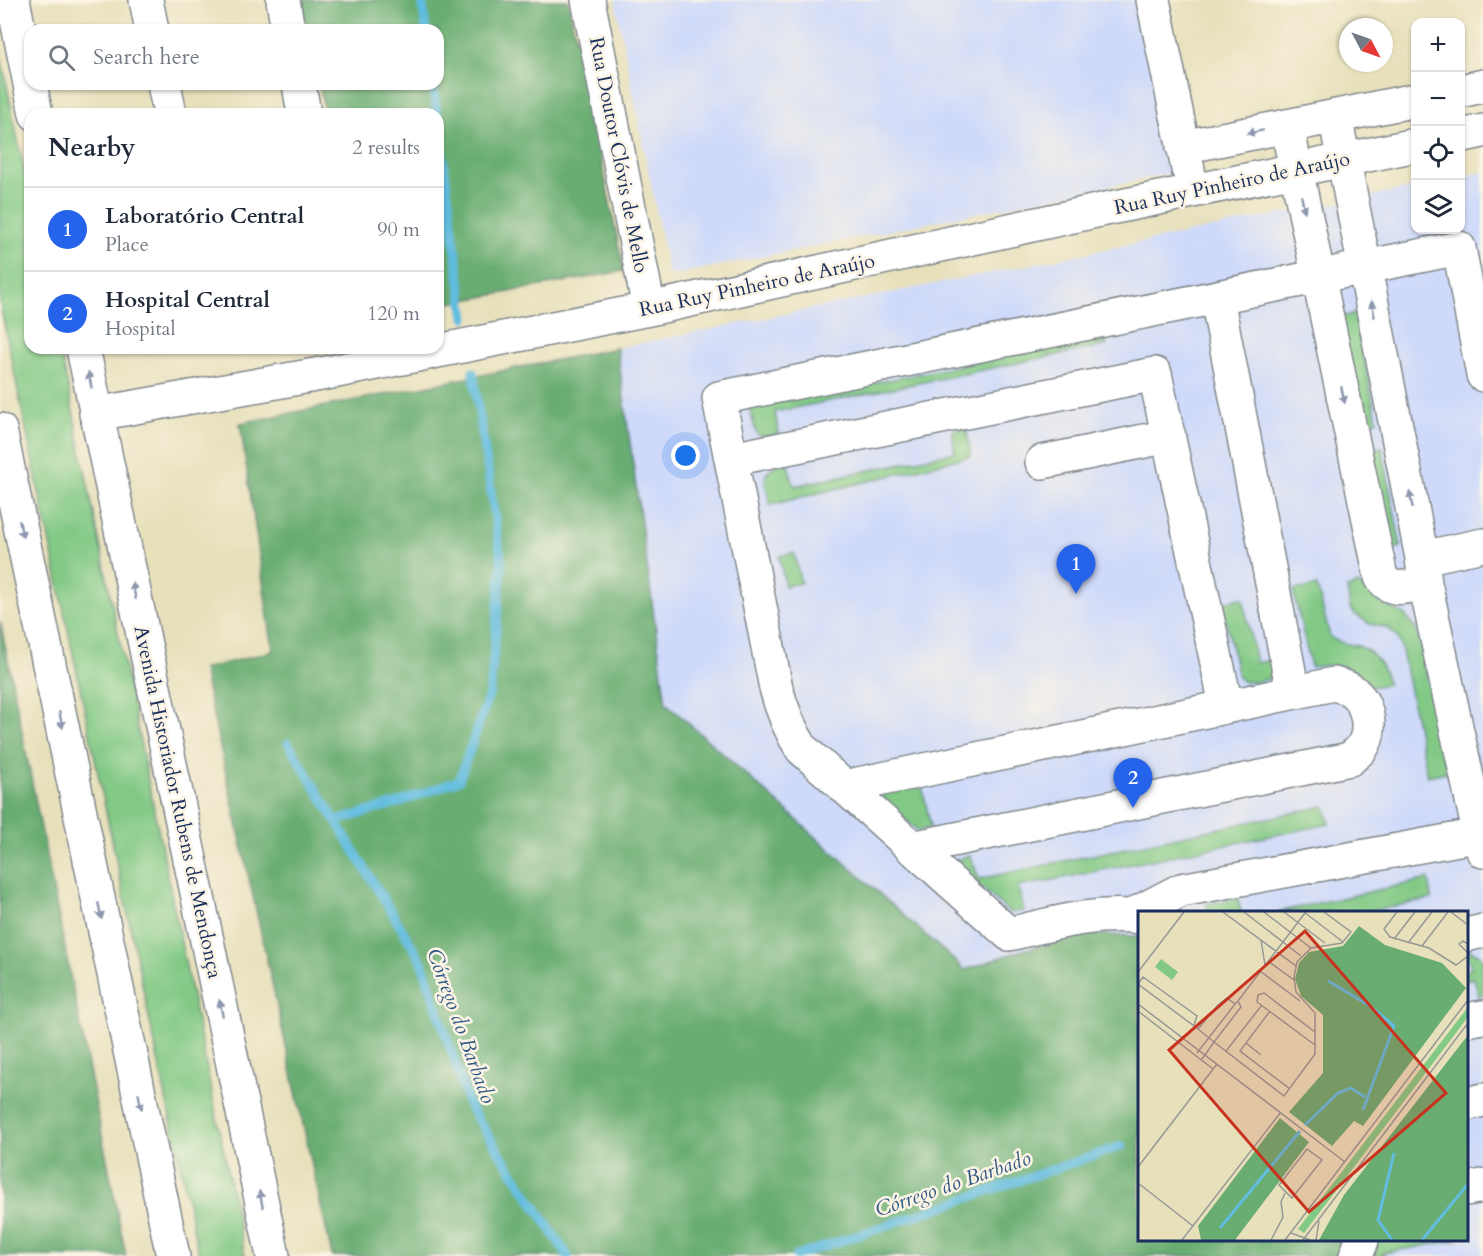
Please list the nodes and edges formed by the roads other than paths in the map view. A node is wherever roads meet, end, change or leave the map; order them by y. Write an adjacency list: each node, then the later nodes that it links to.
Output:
1 (13, 0): 8 (street)
2 (146, 0): 6 (street)
3 (283, 0): 7 (street)
4 (588, 0): 31 (street, Rua Doutor Clóvis de Mello)
5 (1153, 0): 23 (street)
6 (151, 24)
7 (287, 24)
8 (24, 54)
9 (1483, 86): 13 (street)
10 (31, 90): 15 (street)
11 (165, 90): 16 (street)
12 (300, 90): 17 (street)
13 (1465, 90)
14 (1411, 101): 18 (street)
15 (35, 108)
16 (169, 108)
17 (303, 108)
18 (1335, 116): 19 (street); 24 (street)
19 (1287, 126): 23 (street, one-way to 23); 25 (street)
20 (1483, 131): 21 (street)
21 (1465, 135)
22 (1411, 146): 24 (street, Rua Ruy Pinheiro de Araújo)
23 (1184, 147): 26 (street)
24 (1344, 160): 25 (street, Rua Ruy Pinheiro de Araújo); 28 (street)
25 (1295, 170): 26 (street, Rua Ruy Pinheiro de Araújo); 29 (street, one-way to 29)
26 (1193, 191): 31 (street, Rua Ruy Pinheiro de Araújo)
27 (1472, 252): 28 (street); 35 (street)
28 (1365, 268): 29 (street); 38 (street, one-way to 28)
29 (1318, 278): 30 (street); 40 (street, one-way to 40)
30 (1217, 298): 41 (street); 45 (street)
31 (650, 309): 32 (street, Rua Ruy Pinheiro de Araújo)
32 (444, 350)
33 (84, 354): 36 (street, Avenida Historiador Rubens de Mendonça, one-way to 33)
34 (423, 354): 36 (street, Rua Ruy Pinheiro de Araújo)
35 (1483, 375)
36 (96, 414): 62 (street, Avenida Historiador Rubens de Mendonça, one-way to 36)
37 (0, 430): 61 (street, one-way to 61)
38 (1398, 435): 40 (street); 44 (street, one-way to 38)
39 (1169, 436): 41 (street); 42 (street); 46 (street)
40 (1353, 445): 44 (street)
41 (732, 459): 47 (street)
42 (1042, 462)
43 (1483, 544): 44 (street)
44 (1424, 570): 48 (street)
45 (1293, 692): 46 (street); 49 (street)
46 (1226, 705): 47 (street)
47 (844, 787): 49 (street)
48 (1481, 843): 50 (street)
49 (912, 848): 51 (street)
50 (1144, 911)
51 (1135, 916)
52 (1483, 931): 53 (street)
53 (1468, 934)
54 (1483, 1017): 55 (street)
55 (1468, 1020)
56 (1483, 1100): 57 (street)
57 (1468, 1104)
58 (1483, 1186): 59 (street)
59 (1468, 1189)
60 (1361, 1241): 63 (street)
61 (173, 1256)
62 (273, 1256)
63 (1356, 1256)

